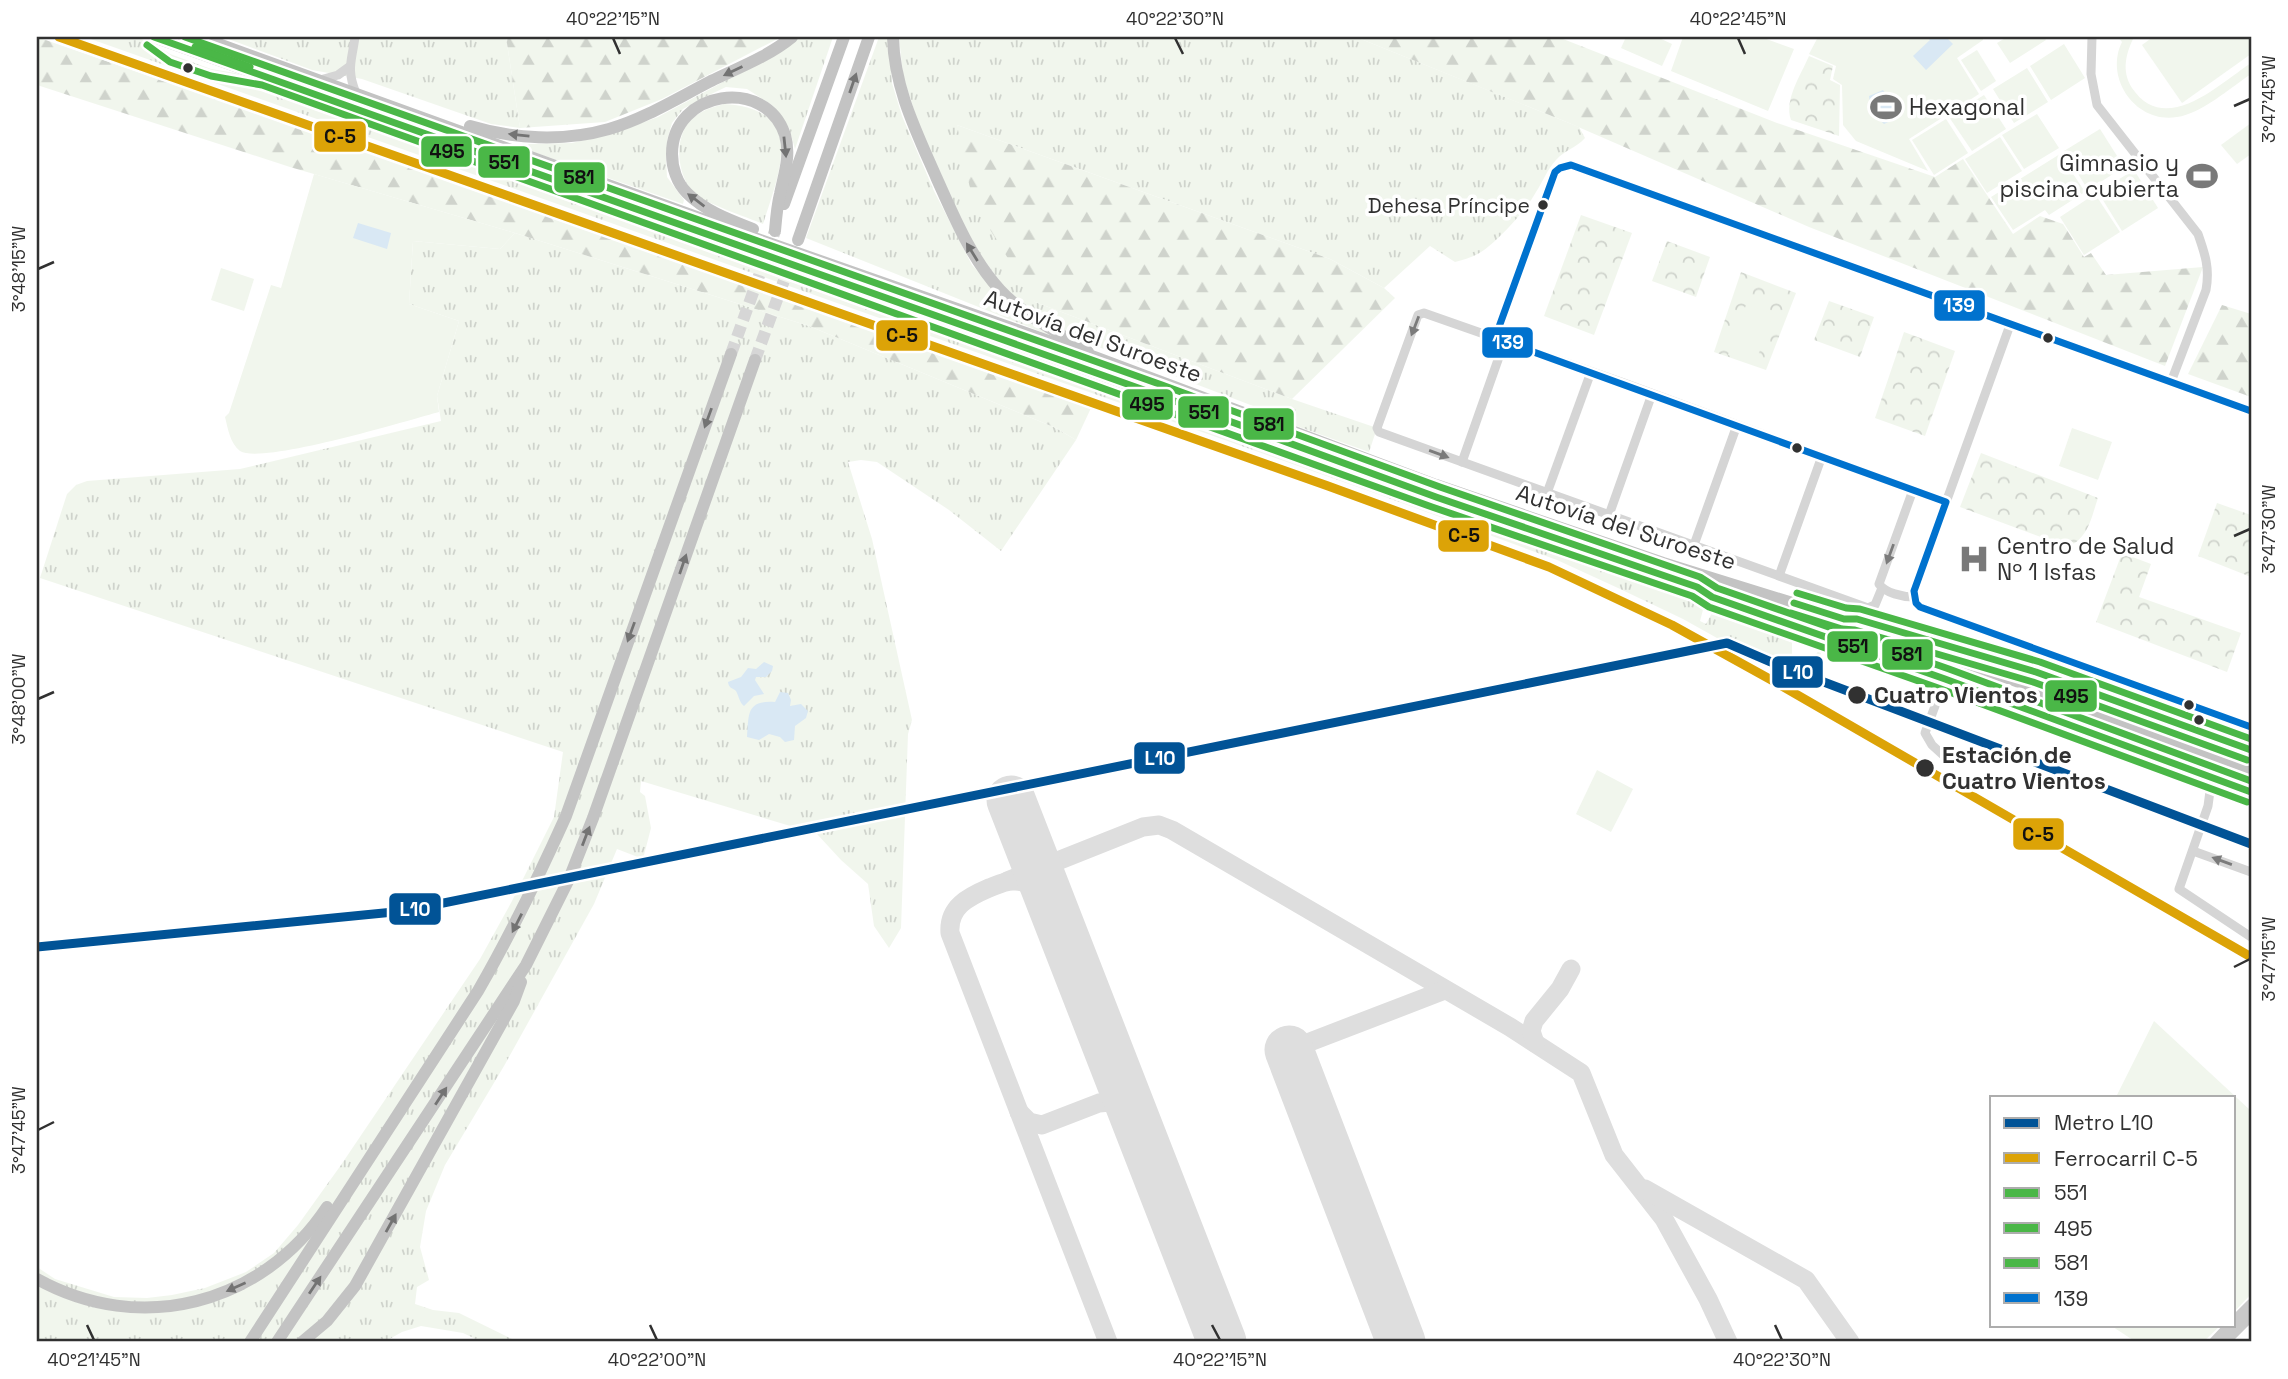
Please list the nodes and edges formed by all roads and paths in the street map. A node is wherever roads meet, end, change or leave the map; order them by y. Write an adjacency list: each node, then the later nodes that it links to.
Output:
1 (154, 37): 33 (highway, Autovía del Suroeste)
2 (199, 37): 10 (highway, Autovía del Suroeste)
3 (355, 37): 9 (street)
4 (792, 37): 12 (highway, one-way to 12)
5 (844, 37): 14 (highway, one-way to 5)
6 (869, 37): 13 (highway, one-way to 6)
7 (893, 37): 18 (highway, one-way to 7)
8 (2092, 37): 21 (street)
9 (349, 66): 10 (street); 11 (street)
10 (320, 80): 11 (highway, Autovía del Suroeste)
11 (356, 93): 12 (highway, Autovía del Suroeste)
12 (382, 101): 14 (highway, Autovía del Suroeste)
13 (798, 240)
14 (915, 294): 18 (highway, Autovía del Suroeste)
15 (2010, 325): 16 (street); 21 (street); 29 (street)
16 (1500, 339): 20 (street); 26 (street); 26 (street, one-way to 26)
17 (731, 354): 52 (highway, one-way to 52)
18 (1097, 358): 36 (highway, Autovía del Suroeste)
19 (755, 360): 51 (highway, one-way to 19)
20 (1591, 372): 22 (street); 28 (street)
21 (2171, 382): 23 (street)
22 (1653, 394): 24 (street); 30 (street)
23 (2251, 411)
24 (1737, 425): 25 (street); 31 (street)
25 (1822, 456): 27 (street); 32 (street)
26 (1462, 462): 28 (street)
27 (1913, 490): 29 (street); 34 (street, one-way to 34)
28 (1547, 493): 30 (street)
29 (1946, 502): 35 (street)
30 (1609, 515): 31 (street)
31 (1694, 545): 32 (street)
32 (1779, 576): 34 (street)
33 (1697, 587): 37 (street); 44 (highway, Autovía del Suroeste)
34 (1882, 588): 35 (street)
35 (1914, 597): 39 (street)
36 (1844, 619): 38 (highway); 42 (highway, Autovía del Suroeste)
37 (1945, 679): 41 (street); 43 (street)
38 (2072, 684): 40 (street)
39 (2251, 727)
40 (2251, 750)
41 (1943, 755)
42 (2251, 766)
43 (2205, 776): 45 (street); 47 (street)
44 (2251, 777)
45 (2230, 785): 46 (street); 47 (street)
46 (2251, 792)
47 (2208, 806): 48 (street)
48 (2193, 851): 49 (street, one-way to 48); 50 (street)
49 (2251, 872)
50 (2251, 937)
51 (526, 965): 59 (highway, one-way to 51); 60 (highway, one-way to 51)
52 (384, 1136): 53 (highway, one-way to 53); 58 (highway)
53 (37, 1279)
54 (2251, 1304): 56 (main road)
55 (2251, 1316): 62 (main road)
56 (2236, 1319)
57 (2229, 1326): 61 (main road)
58 (250, 1342)
59 (277, 1342)
60 (303, 1342)
61 (2214, 1342)
62 (2225, 1342)

